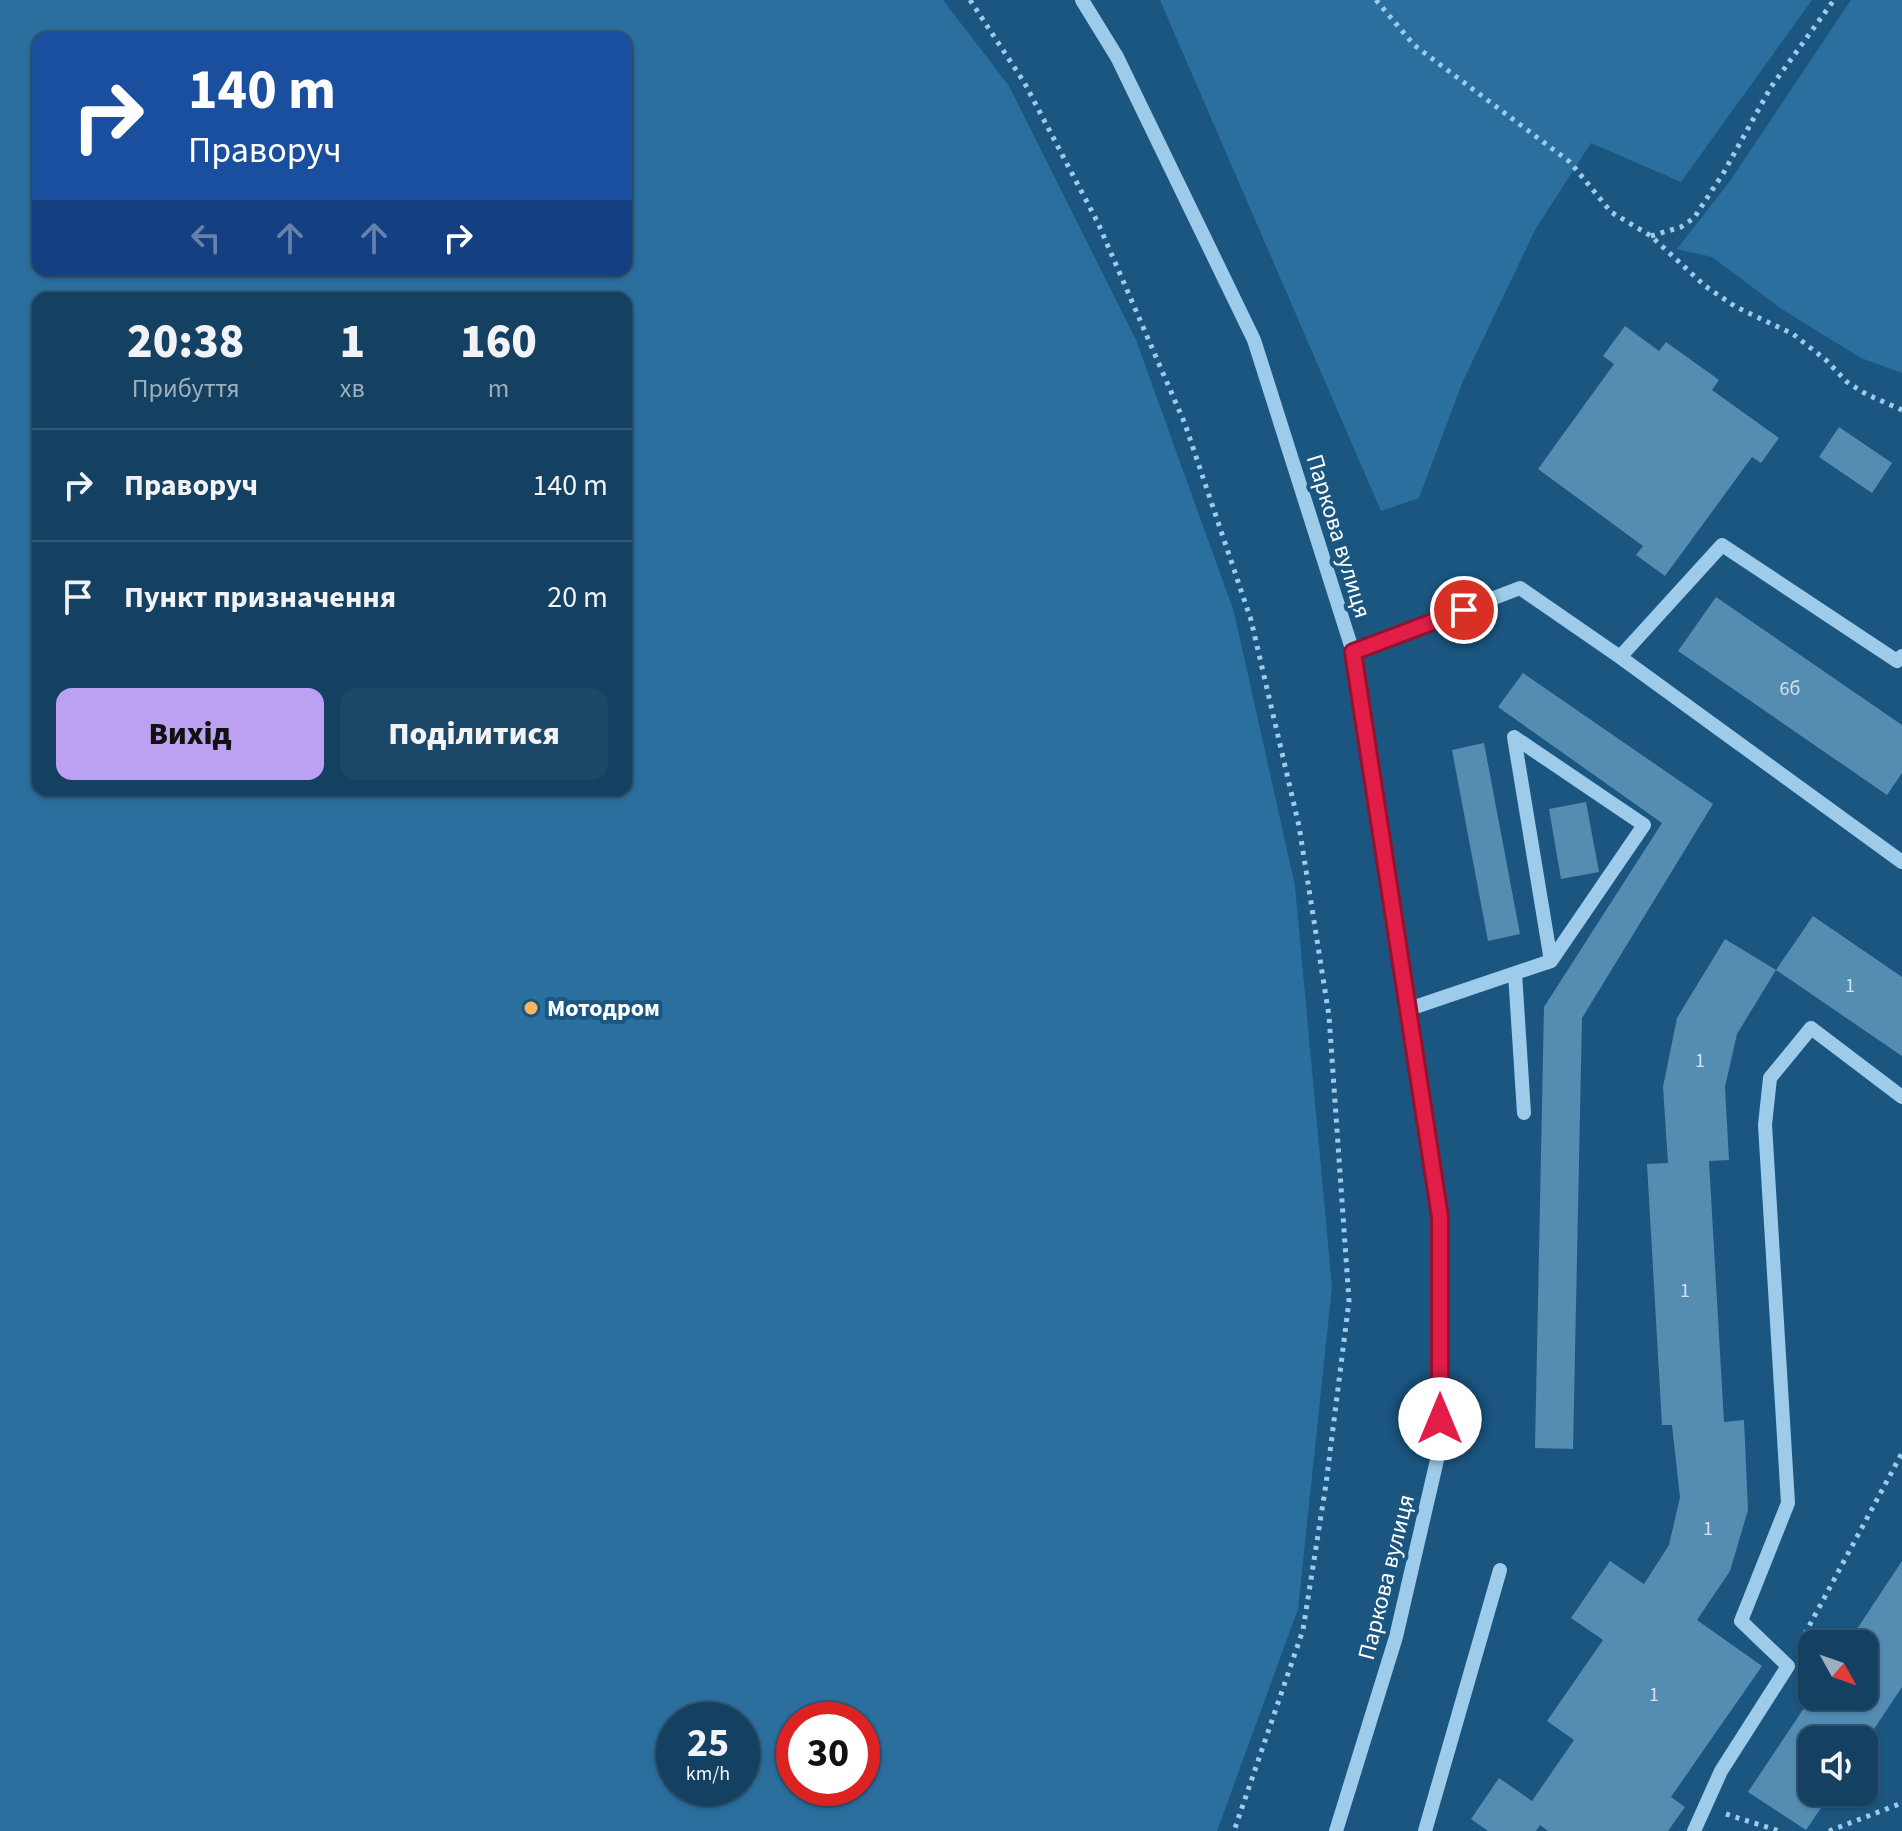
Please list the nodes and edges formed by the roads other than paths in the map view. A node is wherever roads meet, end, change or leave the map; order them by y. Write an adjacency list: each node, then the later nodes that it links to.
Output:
1 (1082, 0): 2 (street, Паркова вулиця)
2 (1353, 652): 4 (street); 8 (street, Паркова вулиця)
3 (1902, 656): 4 (street)
4 (1620, 657): 5 (street)
5 (1902, 862)
6 (1551, 961): 6 (street); 7 (street)
7 (1515, 973): 8 (street); 10 (street)
8 (1409, 1009): 12 (street, Паркова вулиця)
9 (1902, 1097): 14 (street)
10 (1524, 1113)
11 (1500, 1570): 13 (street)
12 (1339, 1830)
13 (1425, 1831)
14 (1694, 1831)

